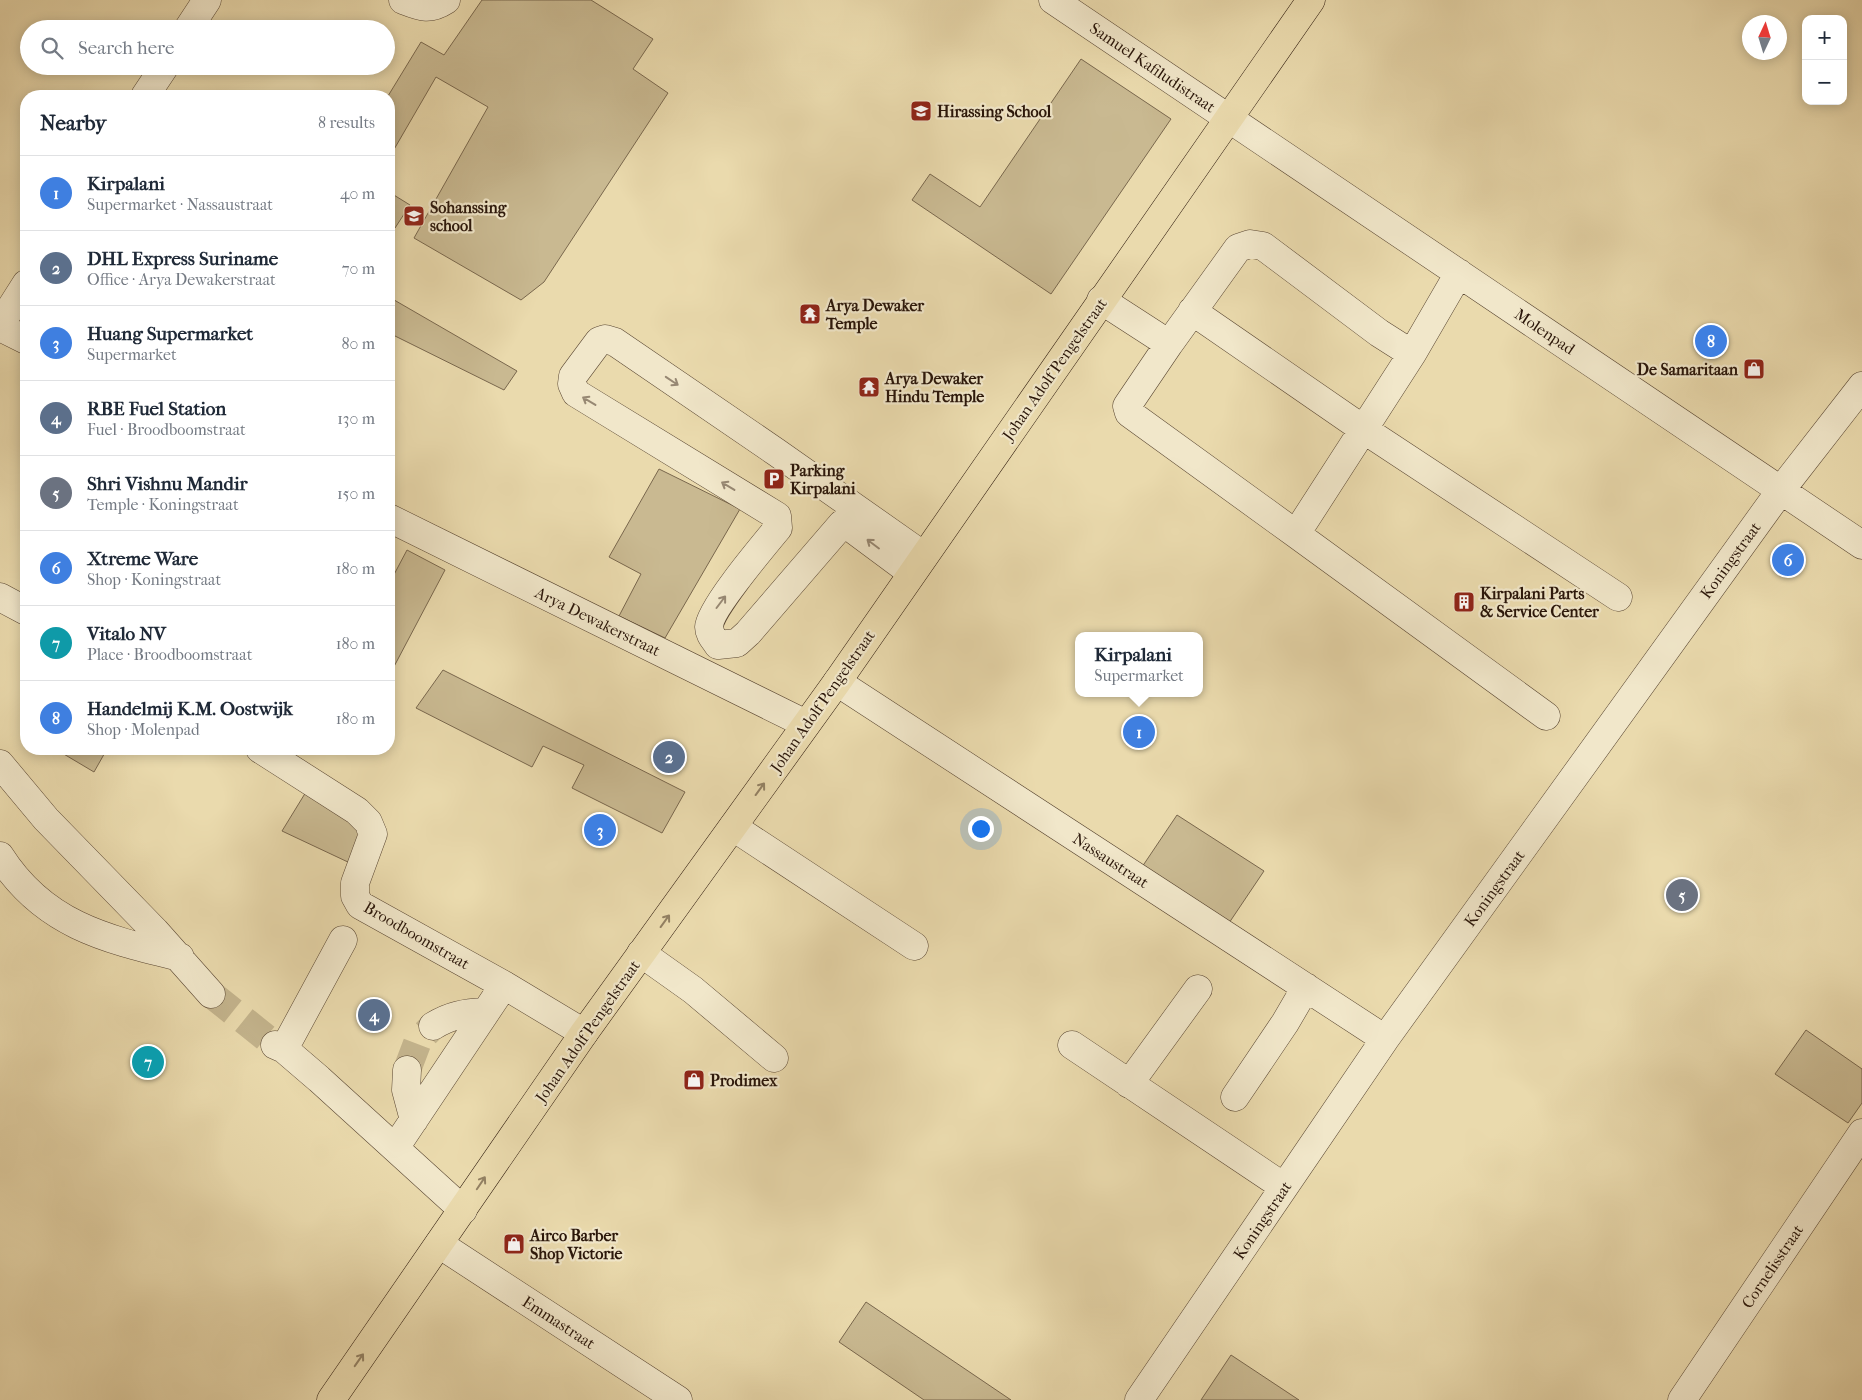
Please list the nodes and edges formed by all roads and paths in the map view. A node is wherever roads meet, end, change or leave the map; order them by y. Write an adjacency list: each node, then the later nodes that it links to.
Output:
1 (207, 0): 6 (street)
2 (403, 0): 3 (street)
3 (446, 0)
4 (1054, 0): 9 (street, Samuel Kafiludistraat)
5 (1311, 0): 9 (main road, Johan Adolf Pengelstraat)
6 (194, 20)
7 (159, 75): 8 (street)
8 (150, 90)
9 (1228, 117): 10 (street, Molenpad); 12 (main road, Johan Adolf Pengelstraat)
10 (1459, 273): 17 (street); 20 (street, Molenpad)
11 (20, 294): 14 (street)
12 (1101, 300): 16 (street); 24 (main road, Johan Adolf Pengelstraat)
13 (1192, 311): 16 (street); 17 (street); 19 (street)
14 (0, 326): 15 (street)
15 (20, 337)
16 (1169, 344): 22 (street)
17 (1412, 354): 19 (street)
18 (1862, 386): 20 (street, Koningstraat)
19 (1363, 429): 22 (street); 26 (street)
20 (1781, 490): 23 (street, Molenpad); 48 (street, Koningstraat)
21 (395, 521): 29 (street, Arya Dewakerstraat)
22 (1296, 534): 31 (street)
23 (1862, 546)
24 (918, 565): 28 (street, one-way to 28); 28 (street, one-way to 24); 30 (main road, Johan Adolf Pengelstraat)
25 (0, 597): 27 (street)
26 (1618, 597)
27 (20, 608)
28 (718, 644): 29 (street)
29 (702, 673): 32 (street, Arya Dewakerstraat)
30 (837, 682): 32 (main road, Johan Adolf Pengelstraat); 42 (street, Nassaustraat)
31 (1546, 716)
32 (806, 724): 35 (main road, Johan Adolf Pengelstraat, one-way to 32)
33 (269, 755): 41 (street, Broodboomstraat)
34 (0, 764): 40 (street)
35 (733, 826): 38 (street); 39 (main road, Johan Adolf Pengelstraat, one-way to 35)
36 (0, 856): 40 (street)
37 (343, 940): 56 (street)
38 (914, 946)
39 (642, 953): 47 (main road, Johan Adolf Pengelstraat); 50 (street)
40 (180, 957): 44 (street)
41 (504, 985): 45 (street); 47 (street, Broodboomstraat)
42 (1306, 987): 48 (street, Nassaustraat); 53 (street)
43 (1198, 989): 52 (street)
44 (211, 994)
45 (486, 1012): 46 (street); 54 (street)
46 (433, 1026)
47 (584, 1033): 58 (main road, Johan Adolf Pengelstraat, one-way to 47)
48 (1385, 1039): 57 (street, Koningstraat)
49 (1072, 1044): 52 (street)
50 (774, 1058)
51 (407, 1070): 54 (street)
52 (1129, 1084): 57 (street)
53 (1235, 1097)
54 (414, 1120): 56 (street)
55 (1862, 1133): 63 (street, Cornelisstraat)
56 (395, 1148): 58 (street)
57 (1284, 1187): 62 (street, Koningstraat)
58 (463, 1210): 59 (main road, Johan Adolf Pengelstraat)
59 (439, 1244): 60 (main road, Johan Adolf Pengelstraat, one-way to 59); 61 (street, Emmastraat)
60 (331, 1400)
61 (678, 1400)
62 (1139, 1400)
63 (1682, 1400)

